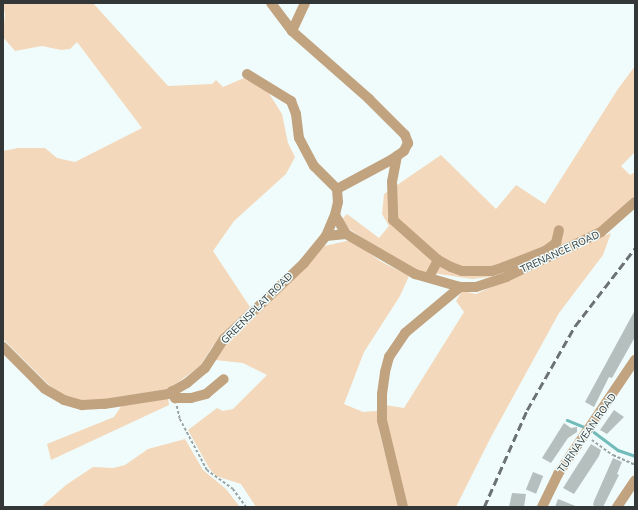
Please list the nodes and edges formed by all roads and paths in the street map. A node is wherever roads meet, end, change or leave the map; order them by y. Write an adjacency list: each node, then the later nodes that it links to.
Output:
1 (271, 3): 3 (street)
2 (305, 3): 3 (street)
3 (292, 31): 5 (street)
4 (247, 74): 6 (street)
5 (397, 156): 6 (street); 12 (street)
6 (337, 189): 8 (street, GREENSPLAT ROAD)
7 (635, 202): 14 (street, TRENANCE ROAD)
8 (335, 215): 10 (street); 11 (street, GREENSPLAT ROAD)
9 (559, 230): 12 (street)
10 (346, 234): 11 (street); 13 (street, TRENANCE ROAD)
11 (326, 236): 18 (street, GREENSPLAT ROAD)
12 (438, 260): 13 (street)
13 (429, 278): 14 (street, TRENANCE ROAD)
14 (460, 287): 23 (street)
15 (3, 347): 18 (street, GREENSPLAT ROAD)
16 (635, 360): 19 (street, TURNAVEAN ROAD)
17 (224, 379): 18 (street)
18 (174, 395): 22 (path)
19 (585, 435): 20 (path); 24 (street, TURNAVEAN ROAD)
20 (635, 465)
21 (635, 480): 25 (street)
22 (246, 507)
23 (403, 507)
24 (542, 507)
25 (617, 507)

